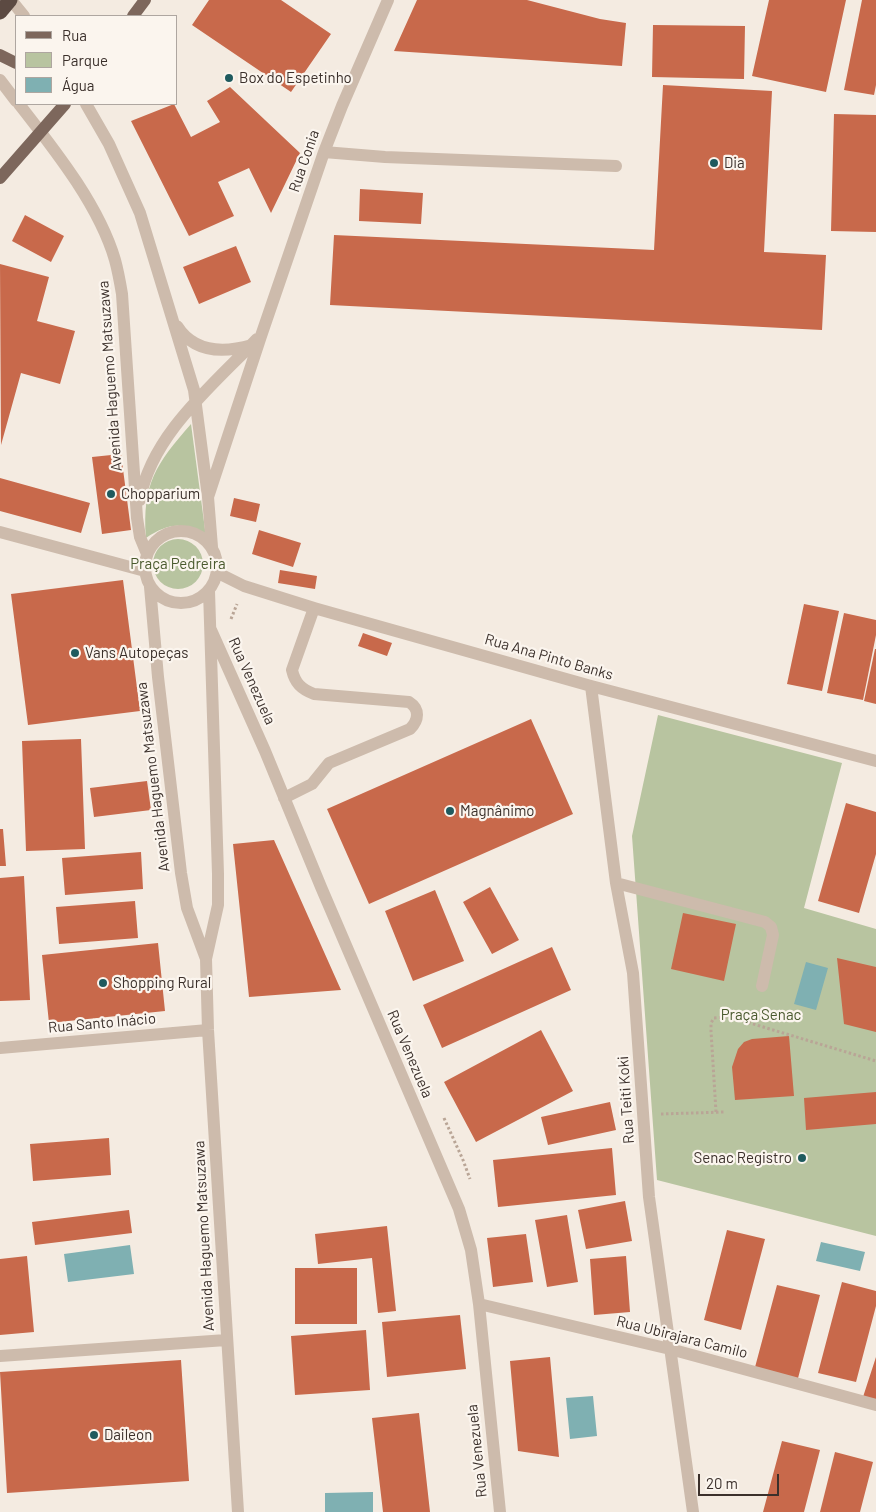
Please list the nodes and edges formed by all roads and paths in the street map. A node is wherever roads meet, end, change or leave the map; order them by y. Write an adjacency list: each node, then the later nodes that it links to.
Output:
1 (10, 0): 4 (highway); 5 (street)
2 (145, 0): 6 (main road)
3 (388, 0): 15 (street, Rua Conia)
4 (0, 12)
5 (23, 15)
6 (134, 15)
7 (0, 54): 8 (main road)
8 (15, 62)
9 (0, 80): 10 (street)
10 (15, 100)
11 (20, 105): 14 (street, Avenida Haguemo Matsuzawa)
12 (64, 105): 14 (main road)
13 (87, 105): 18 (street)
14 (41, 132): 17 (main road); 22 (street, Avenida Haguemo Matsuzawa)
15 (324, 152): 16 (street); 19 (street, Rua Conia)
16 (616, 166)
17 (0, 178)
18 (173, 320): 19 (street); 20 (street)
19 (256, 340): 20 (street, Rua Conia); 21 (street, Rua Conia)
20 (196, 402): 21 (street); 22 (street, Rua Conia)
21 (208, 497): 24 (street)
22 (137, 518): 25 (street, Avenida Haguemo Matsuzawa)
23 (0, 532): 26 (street)
24 (212, 546): 25 (street); 27 (street)
25 (147, 554): 26 (street)
26 (145, 571): 28 (street)
27 (218, 573): 29 (street); 30 (street, Rua Ana Pinto Banks)
28 (150, 587): 29 (street); 36 (street, Avenida Haguemo Matsuzawa)
29 (209, 591): 31 (street, Avenida Haguemo Matsuzawa)
30 (314, 608): 32 (street, Rua Ana Pinto Banks); 34 (street)
31 (212, 630): 34 (street, Rua Venezuela); 36 (street, Avenida Haguemo Matsuzawa)
32 (591, 686): 33 (street, Rua Ana Pinto Banks); 35 (street, Rua Teiti Koki)
33 (876, 761)
34 (284, 798): 44 (street, Rua Venezuela)
35 (616, 883): 37 (street); 43 (street, Rua Teiti Koki)
36 (206, 959): 38 (street, Avenida Haguemo Matsuzawa)
37 (762, 986)
38 (208, 1030): 39 (street, Rua Santo Inácio); 45 (street, Avenida Haguemo Matsuzawa)
39 (0, 1048)
40 (876, 1061): 41 (path)
41 (716, 1112): 42 (path); 43 (path)
42 (724, 1112)
43 (643, 1115): 46 (street, Rua Teiti Koki)
44 (479, 1304): 46 (street, Rua Ubirajara Camilo); 50 (street, Rua Venezuela)
45 (226, 1340): 47 (street); 49 (street, Avenida Haguemo Matsuzawa)
46 (670, 1349): 48 (street, Rua Ubirajara Camilo); 51 (street, Rua Teiti Koki)
47 (0, 1356)
48 (876, 1404)
49 (238, 1512)
50 (500, 1512)
51 (693, 1512)

